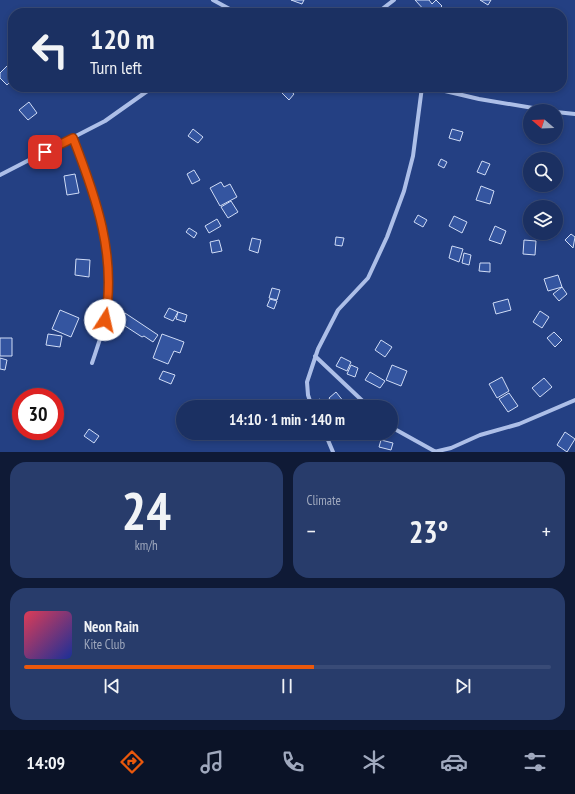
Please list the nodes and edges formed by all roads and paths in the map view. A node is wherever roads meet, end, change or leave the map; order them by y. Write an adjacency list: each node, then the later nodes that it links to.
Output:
1 (213, 0): 3 (street)
2 (394, 0): 4 (street)
3 (228, 8)
4 (384, 8)
5 (146, 92): 11 (street)
6 (421, 92): 13 (street)
7 (450, 92): 8 (street)
8 (523, 106)
9 (563, 113): 10 (street)
10 (575, 114)
11 (73, 138): 12 (street); 14 (street)
12 (0, 175)
13 (314, 356): 15 (street); 16 (street)
14 (92, 363)
15 (310, 400)
16 (361, 400)
17 (575, 400): 21 (street)
18 (398, 431): 21 (street)
19 (328, 440): 20 (street)
20 (334, 452)
21 (435, 452)

